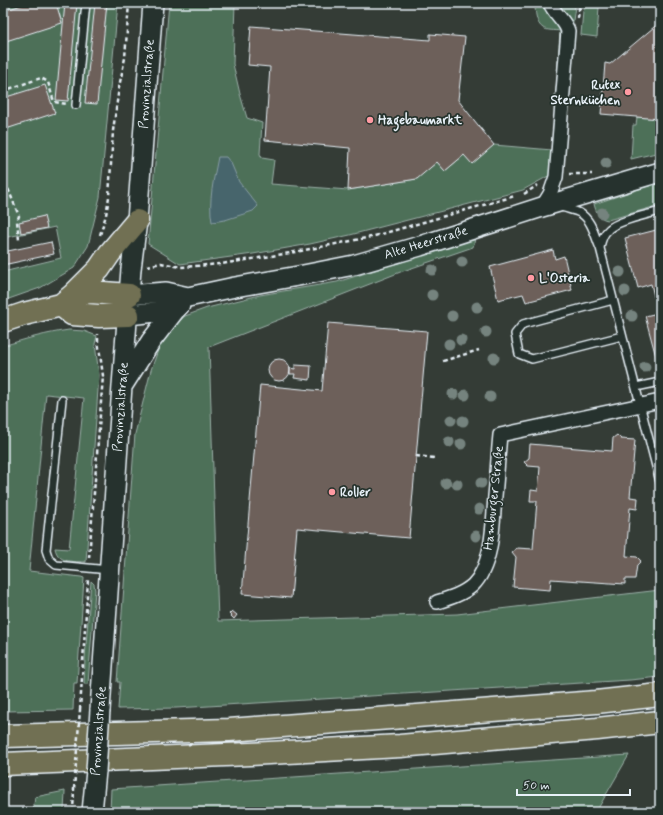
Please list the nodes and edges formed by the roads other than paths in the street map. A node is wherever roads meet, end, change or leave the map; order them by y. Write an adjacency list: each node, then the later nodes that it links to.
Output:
1 (86, 3): 4 (lane)
2 (153, 3): 8 (main road, Provinzialstraße)
3 (550, 3): 6 (street)
4 (76, 105)
5 (660, 172): 6 (main road, Alte Heerstraße)
6 (547, 205): 9 (lane); 12 (main road, Alte Heerstraße)
7 (660, 211): 9 (lane)
8 (137, 221): 10 (highway); 13 (main road, Provinzialstraße)
9 (600, 248): 11 (lane)
10 (67, 300): 13 (highway); 13 (highway); 14 (highway)
11 (613, 300): 15 (lane); 15 (lane)
12 (181, 303): 13 (main road, Alte Heerstraße); 17 (main road)
13 (128, 305): 17 (main road, Provinzialstraße)
14 (3, 321)
15 (622, 336): 18 (lane)
16 (660, 382): 18 (lane)
17 (122, 386): 23 (main road, Provinzialstraße)
18 (636, 387): 21 (lane)
19 (62, 400): 23 (lane)
20 (660, 401): 21 (street, Hamburger Straße)
21 (640, 405): 22 (lane); 24 (street, Hamburger Straße)
22 (660, 482)
23 (109, 570): 29 (main road, Provinzialstraße, bridge)
24 (437, 602)
25 (660, 695): 27 (highway)
26 (660, 722): 28 (highway)
27 (3, 736)
28 (3, 764)
29 (92, 812)

